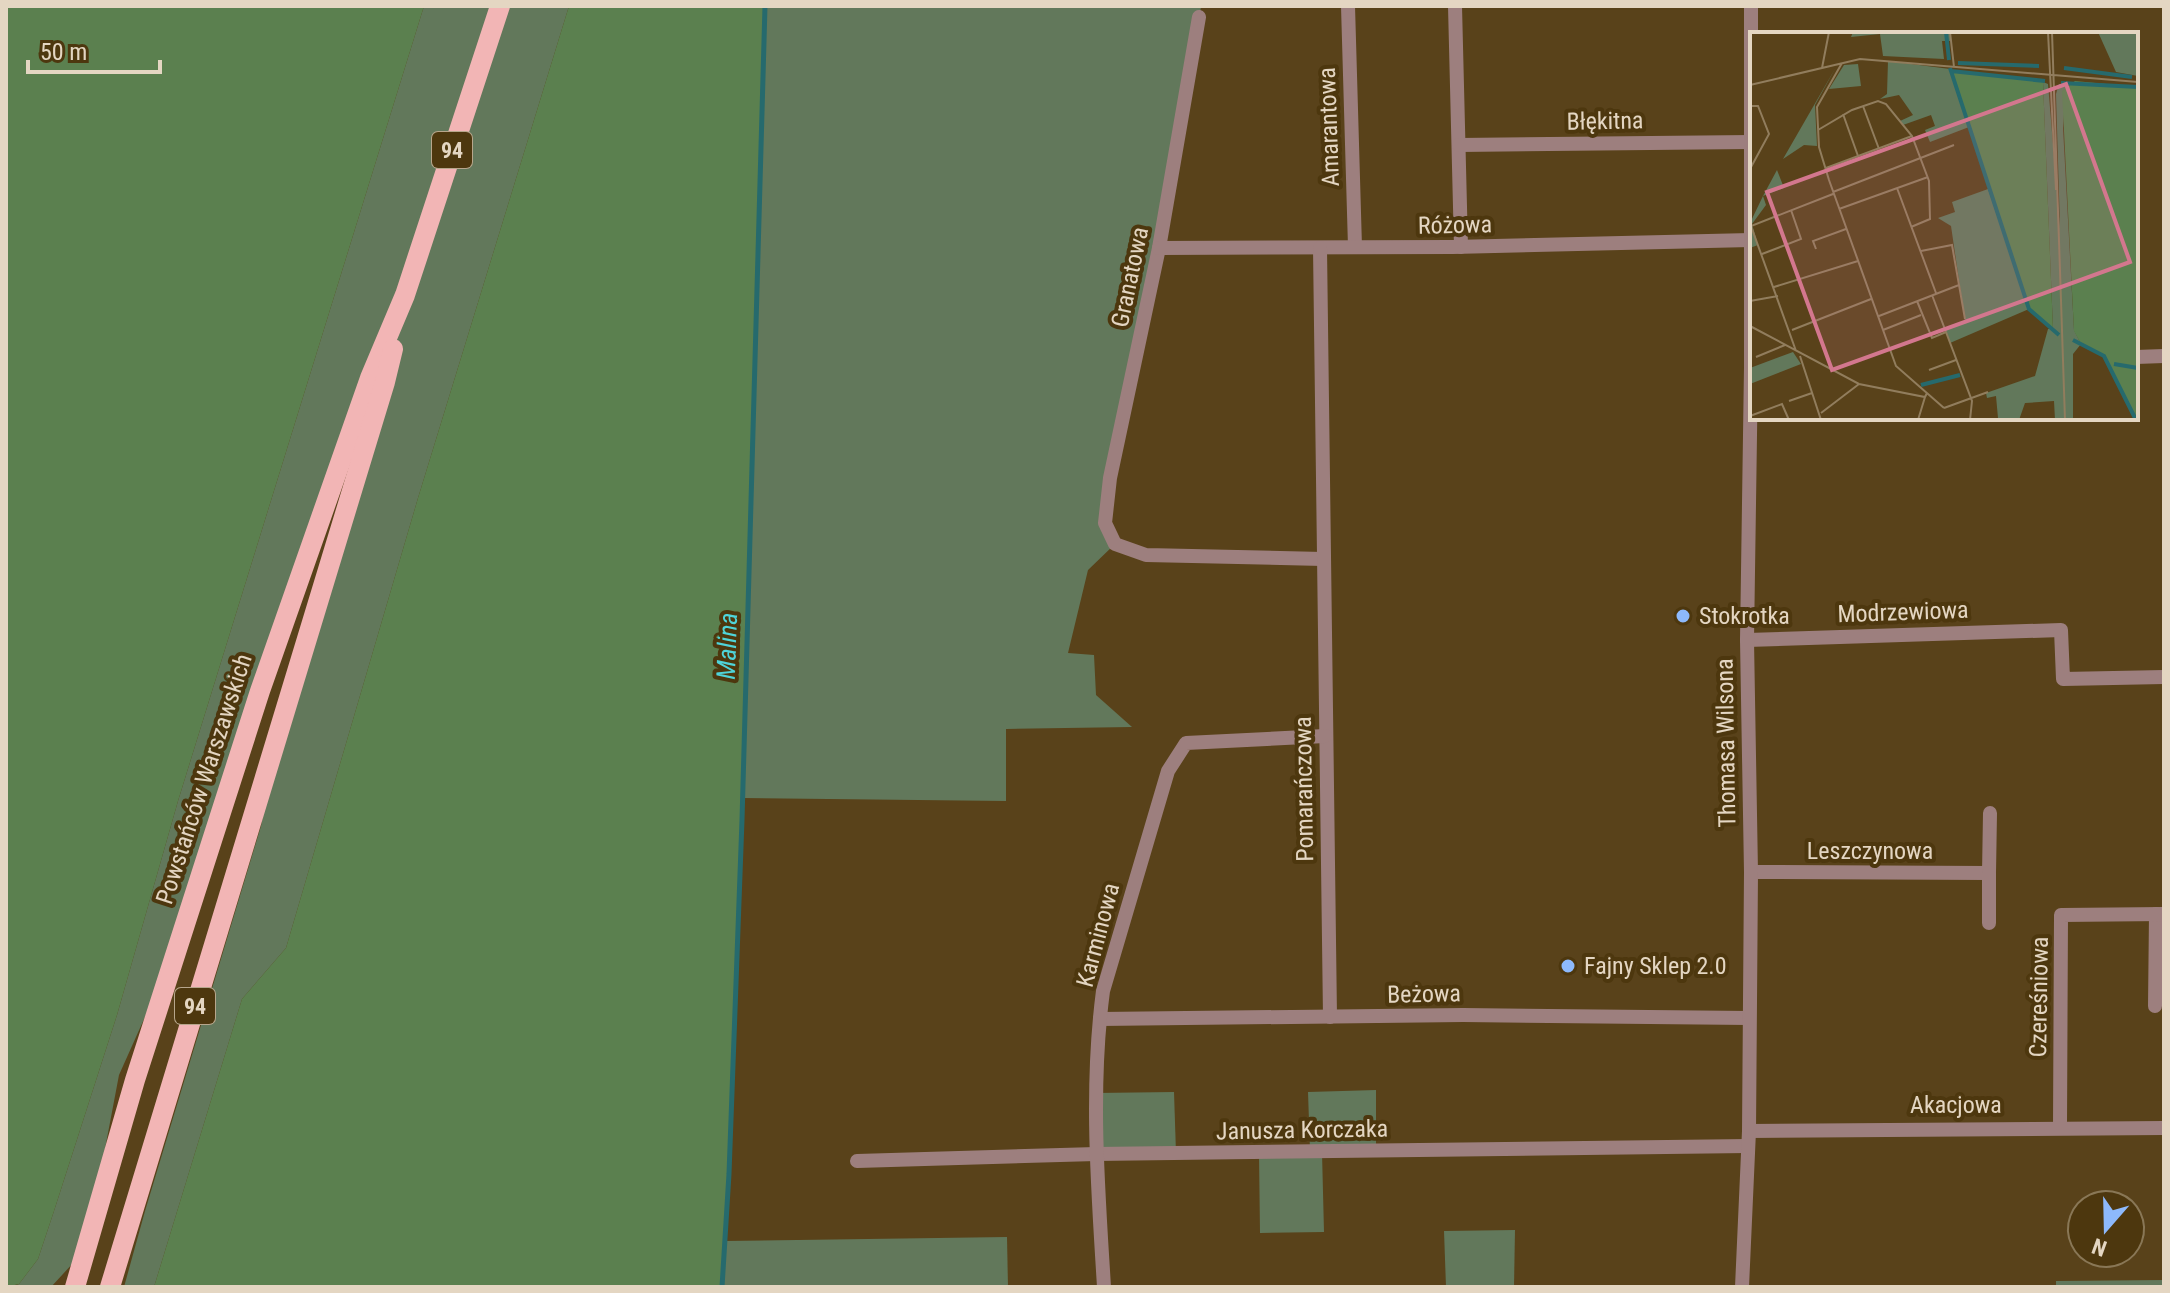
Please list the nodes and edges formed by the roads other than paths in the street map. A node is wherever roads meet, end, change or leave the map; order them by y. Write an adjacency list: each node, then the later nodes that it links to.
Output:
1 (500, 6): 14 (main road, Powstańców Warszawskich / 94)
2 (1348, 6): 10 (street, Amarantowa)
3 (1455, 6): 8 (street)
4 (1751, 6): 6 (street, Thomasa Wilsona)
5 (1199, 17): 12 (street, Granatowa)
6 (1751, 32)
7 (1750, 142): 8 (street, Błękitna)
8 (1459, 145): 11 (street)
9 (1750, 240): 11 (street, Różowa)
10 (1355, 247): 11 (street, Różowa); 13 (street, Różowa)
11 (1461, 247)
12 (1159, 248): 13 (street, Różowa); 18 (street, Granatowa)
13 (1320, 248): 18 (street, Pomarańczowa)
14 (405, 295): 36 (main road, Powstańców Warszawskich / 94); 39 (main road, Powstańców Warszawskich / 94)
15 (2164, 356): 16 (street)
16 (2138, 357)
17 (1751, 420): 19 (street, Thomasa Wilsona)
18 (1323, 559): 21 (street, Pomarańczowa)
19 (1747, 640): 20 (street, Modrzewiowa); 23 (street, Thomasa Wilsona)
20 (2164, 677)
21 (1325, 736): 28 (street, Pomarańczowa); 30 (street, Karminowa)
22 (1990, 813): 24 (street)
23 (1751, 872): 24 (street, Leszczynowa); 29 (street, Thomasa Wilsona)
24 (1989, 873): 26 (street)
25 (2160, 914): 27 (street, Czereśniowa); 31 (street, Czereśniowa)
26 (1989, 923)
27 (2155, 1006)
28 (1330, 1017): 29 (street, Beżowa); 30 (street, Beżowa)
29 (1749, 1018): 33 (street, Thomasa Wilsona)
30 (1100, 1019): 34 (street, Karminowa)
31 (2060, 1127): 32 (street, Akacjowa); 33 (street, Akacjowa)
32 (2164, 1128)
33 (1749, 1138): 34 (street, Janusza Korczaka); 41 (street, Thomasa Wilsona)
34 (1096, 1154): 35 (street, Janusza Korczaka); 40 (street, Karminowa)
35 (857, 1161)
36 (86, 1249): 37 (main road); 38 (main road, Powstańców Warszawskich / 94)
37 (66, 1287)
38 (75, 1287)
39 (110, 1287)
40 (1104, 1287)
41 (1742, 1287)

